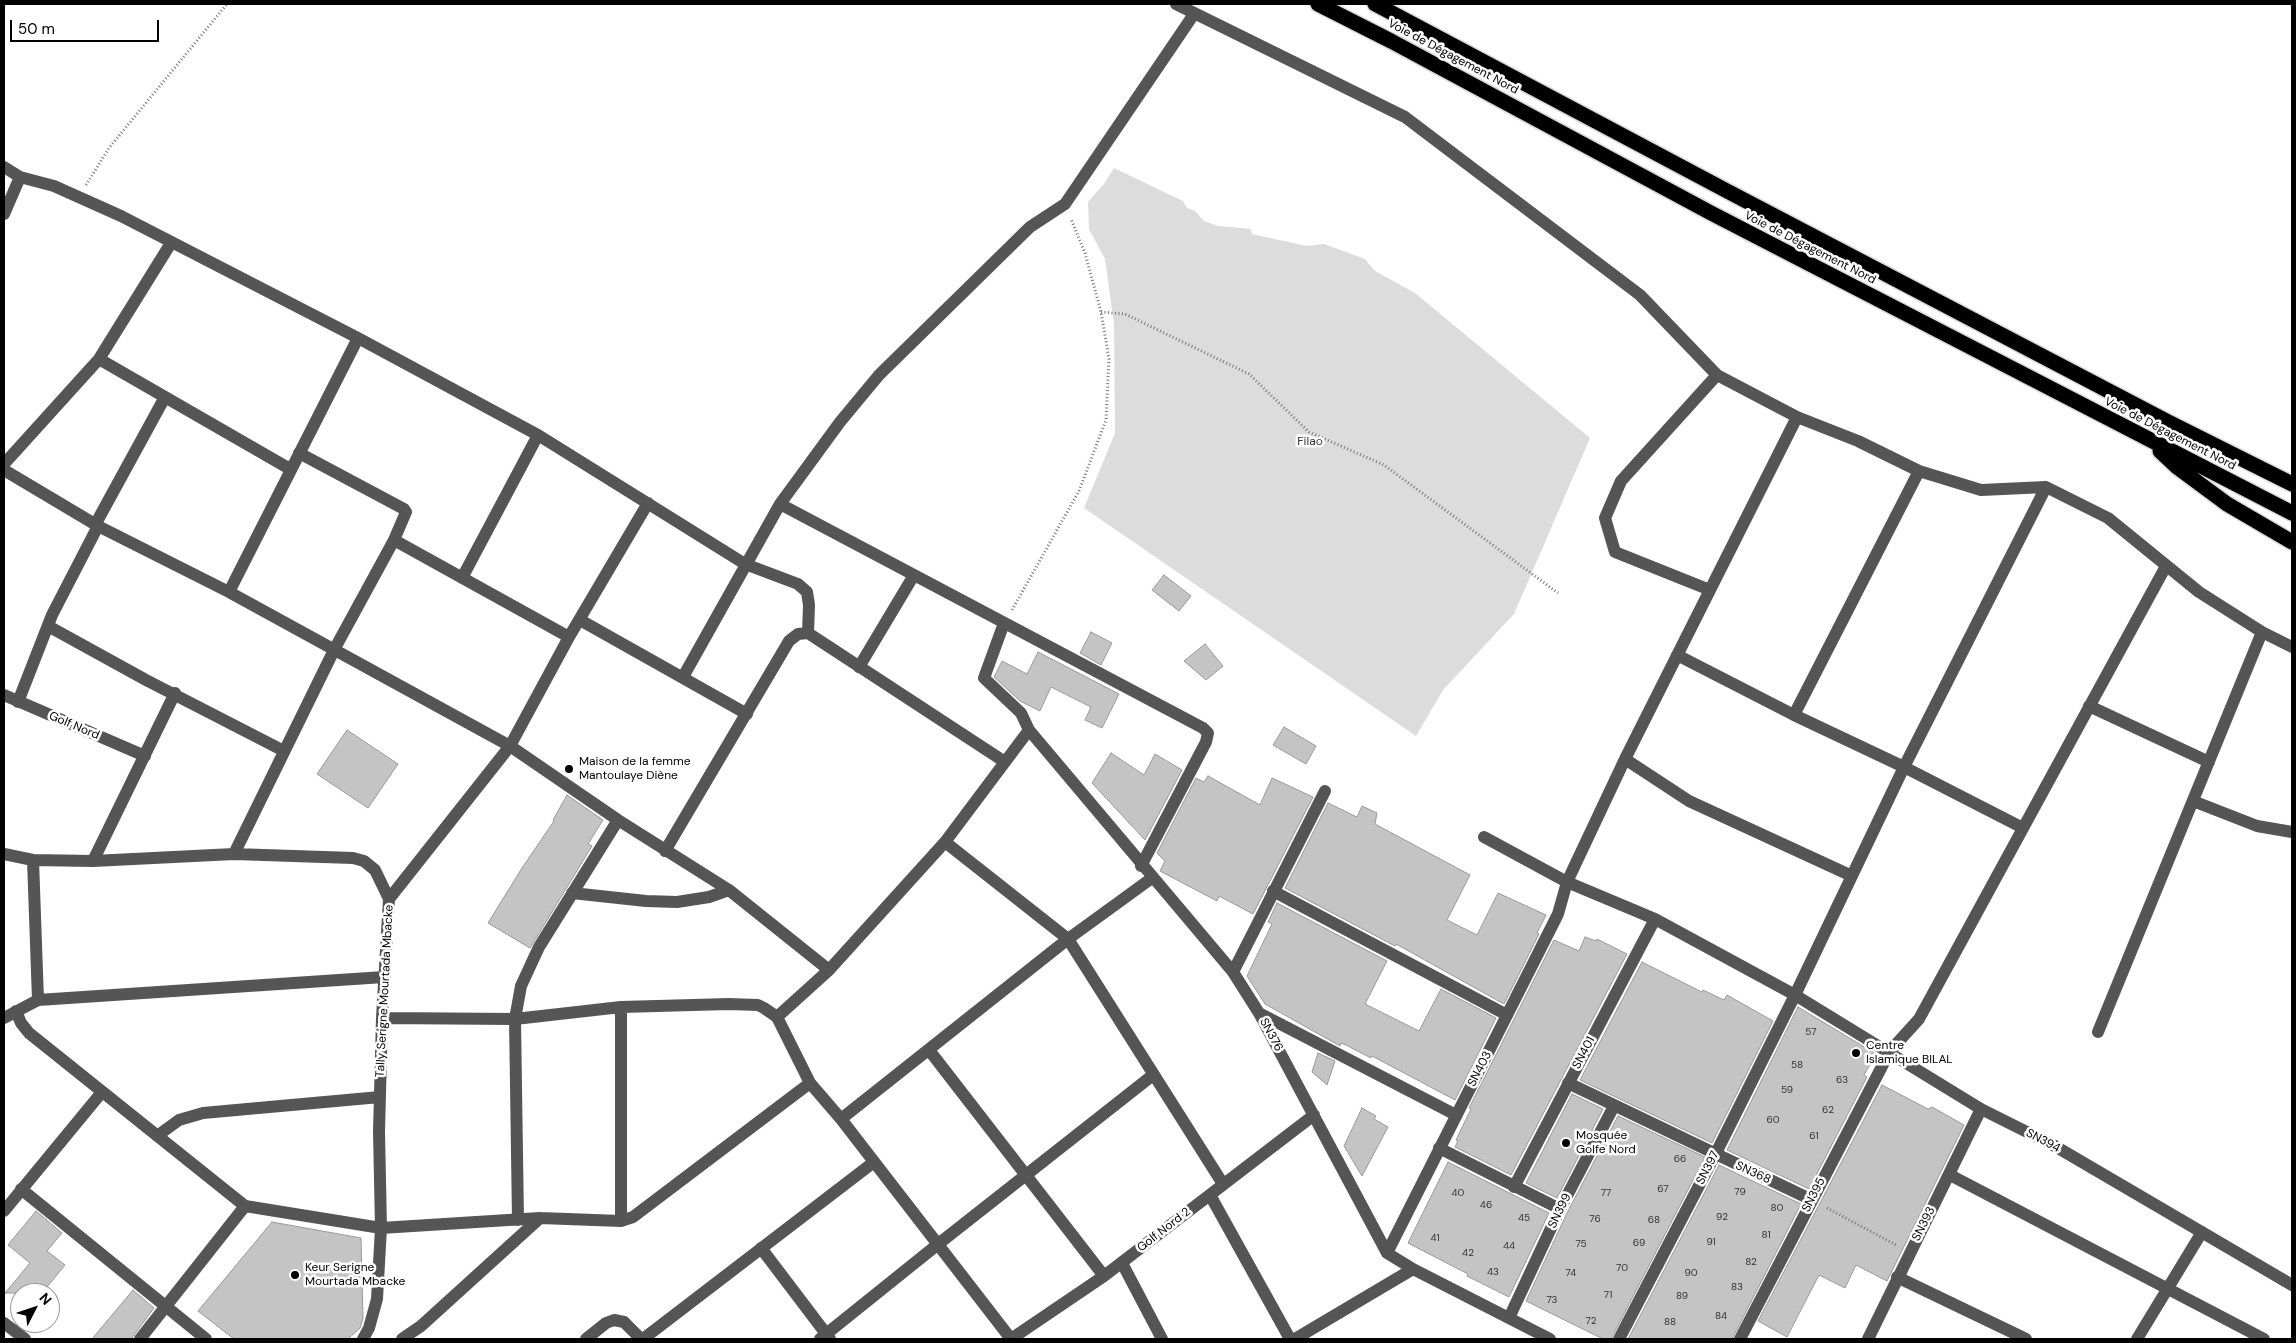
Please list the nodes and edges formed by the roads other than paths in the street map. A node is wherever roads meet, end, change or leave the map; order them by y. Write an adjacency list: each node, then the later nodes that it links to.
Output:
1 (1176, 4): 4 (street)
2 (1318, 4): 15 (highway, Voie de Dégagement Nord)
3 (1374, 4): 21 (highway, Voie de Dégagement Nord)
4 (1194, 14): 11 (street); 24 (street)
5 (4, 167): 6 (street)
6 (20, 177): 7 (street); 8 (street)
7 (4, 214)
8 (171, 243): 9 (street); 10 (street)
9 (358, 338): 14 (street); 16 (street)
10 (99, 359): 12 (street); 17 (street)
11 (1716, 375): 13 (street); 33 (street)
12 (165, 396): 19 (street); 26 (street)
13 (1797, 417): 20 (street); 33 (street, SN403)
14 (538, 435): 23 (street); 32 (street)
15 (2148, 440): 25 (highway, Voie de Dégagement Nord); 28 (highway)
16 (299, 453): 19 (street); 27 (street)
17 (4, 464)
18 (4, 470): 26 (street)
19 (290, 470): 34 (street)
20 (1919, 471): 22 (street); 51 (street)
21 (2292, 484)
22 (2046, 488): 30 (street); 59 (street, SN397)
23 (648, 503): 29 (street); 35 (street)
24 (780, 504): 29 (street); 31 (street)
25 (2292, 513)
26 (97, 526): 34 (street); 37 (street)
27 (394, 540): 32 (street); 42 (street)
28 (2292, 542)
29 (745, 564): 39 (street); 45 (street)
30 (2166, 566): 38 (street); 49 (street, SN395)
31 (914, 575): 36 (street); 44 (street)
32 (462, 578): 40 (street)
33 (1710, 590): 43 (street, SN403)
34 (229, 592): 42 (street)
35 (580, 620): 40 (street); 45 (street)
36 (1004, 623): 52 (street, SN376); 72 (street)
37 (48, 626): 46 (street); 48 (street)
38 (2262, 632): 41 (street); 58 (street)
39 (808, 633): 44 (street); 50 (street)
40 (569, 637): 53 (street)
41 (2292, 647)
42 (334, 650): 53 (street); 54 (street)
43 (1677, 655): 51 (street); 56 (street, SN403)
44 (859, 667): 57 (street)
45 (683, 677): 50 (street)
46 (175, 693): 54 (street); 55 (street)
47 (4, 695): 48 (street, Golf Nord)
48 (18, 702): 55 (street, Golf Nord)
49 (2089, 706): 58 (street); 63 (street, SN395)
50 (747, 714): 67 (street)
51 (1794, 716): 59 (street)
52 (1029, 730): 57 (street); 72 (street, SN376)
53 (510, 746): 62 (street); 79 (street)
54 (284, 751): 69 (street)
55 (145, 756): 71 (street)
56 (1625, 759): 73 (street); 75 (street, SN403)
57 (1005, 762): 66 (street)
58 (2209, 762): 61 (street)
59 (1904, 767): 63 (street); 73 (street, SN397)
60 (1325, 791): 77 (street)
61 (2193, 800): 64 (street); 95 (street)
62 (618, 820): 67 (street); 78 (street)
63 (2023, 828): 97 (street, SN395)
64 (2292, 832)
65 (1484, 837): 75 (street, SN394)
66 (945, 842): 81 (street); 82 (street)
67 (665, 851): 76 (street)
68 (4, 854): 70 (street, Tally Serigne Mourtada Mbacke)
69 (234, 854): 71 (street, Tally Serigne Mourtada Mbacke); 79 (street, Tally Serigne Mourtada Mbacke)
70 (34, 860): 71 (street, Tally Serigne Mourtada Mbacke); 86 (street)
71 (93, 861)
72 (1141, 866): 74 (street, SN376)
73 (1852, 876): 85 (street, SN397)
74 (1152, 878): 81 (street); 83 (street, SN376)
75 (1567, 882): 80 (street, SN394); 90 (street, SN403)
76 (729, 890): 78 (street); 82 (street)
77 (1273, 890): 83 (street); 90 (street)
78 (572, 893): 94 (street)
79 (389, 899): 84 (street, Tally Serigne Mourtada Mbacke)
80 (1655, 919): 85 (street, SN394); 100 (street, SN401)
81 (1068, 939): 96 (street); 98 (street)
82 (829, 970): 91 (street)
83 (1233, 972): 89 (street, SN376)
84 (384, 977): 86 (street); 93 (street, Tally Serigne Mourtada Mbacke)
85 (1795, 995): 97 (street, SN394); 110 (street, SN397)
86 (38, 1000): 88 (street)
87 (621, 1007): 91 (street); 94 (street); 124 (street)
88 (16, 1011): 92 (street); 101 (street)
89 (1260, 1014): 105 (street, SN376); 106 (street)
90 (1507, 1015): 106 (street, SN403)
91 (776, 1016): 99 (street)
92 (4, 1018)
93 (382, 1018): 94 (street); 102 (street, Tally Serigne Mourtada Mbacke)
94 (516, 1019): 123 (street)
95 (2098, 1032)
96 (929, 1050): 107 (street); 112 (street)
97 (1890, 1051): 104 (street, SN394); 118 (street, SN395)
98 (1153, 1075): 112 (street); 114 (street)
99 (810, 1083): 107 (street); 124 (street)
100 (1568, 1083): 103 (street, SN368); 115 (street, SN401)
101 (102, 1092): 108 (street); 116 (street)
102 (380, 1097): 108 (street); 125 (street, Tally Serigne Mourtada Mbacke)
103 (1614, 1106): 110 (street, SN368); 120 (street, SN399)
104 (1981, 1109): 113 (street, SN393); 126 (street, SN394)
105 (1314, 1115): 114 (street, Golf Nord 2); 129 (street, SN376)
106 (1456, 1115): 109 (street, SN403)
107 (841, 1119): 111 (street)
108 (158, 1136): 119 (street)
109 (1439, 1148): 115 (street); 129 (street, SN403)
110 (1715, 1155): 118 (street, SN368); 152 (street, SN397)
111 (874, 1162): 127 (street); 128 (street)
112 (1025, 1176): 127 (street); 132 (street)
113 (1950, 1176): 133 (street, SN393); 135 (street)
114 (1223, 1184): 117 (street, Golf Nord 2)
115 (1514, 1186): 120 (street)
116 (21, 1188): 121 (street); 136 (street)
117 (1210, 1195): 130 (street, Golf Nord 2); 149 (street)
118 (1812, 1200): 153 (street, SN395)
119 (245, 1206): 125 (street); 136 (street)
120 (1560, 1209): 137 (street, SN399)
121 (4, 1211)
122 (540, 1218): 123 (street); 124 (street); 144 (street)
123 (518, 1220): 125 (street)
124 (620, 1221)
125 (381, 1228): 143 (street, Tally Serigne Mourtada Mbacke)
126 (2202, 1232): 134 (street, SN394); 135 (street)
127 (937, 1245): 139 (street); 147 (street)
128 (761, 1248): 139 (street); 146 (street)
129 (1387, 1253): 131 (street)
130 (1122, 1263): 132 (street, Golf Nord 2); 148 (street)
131 (1413, 1269): 137 (street); 150 (street)
132 (1104, 1276): 147 (street, Golf Nord 2)
133 (1897, 1277): 154 (street, SN393); 155 (street)
134 (2292, 1285)
135 (2167, 1289): 156 (street); 157 (street)
136 (166, 1307): 141 (street); 142 (street)
137 (1509, 1318): 151 (street)
138 (4, 1322): 140 (street)
139 (825, 1338)
140 (25, 1339)
141 (140, 1339)
142 (206, 1339)
143 (363, 1339)
144 (402, 1339)
145 (586, 1339): 146 (street)
146 (642, 1339)
147 (1011, 1339)
148 (1162, 1339)
149 (1290, 1339)
150 (1296, 1339)
151 (1550, 1339)
152 (1619, 1339)
153 (1740, 1339)
154 (1868, 1339)
155 (2026, 1339)
156 (2137, 1339)
157 (2264, 1339)

